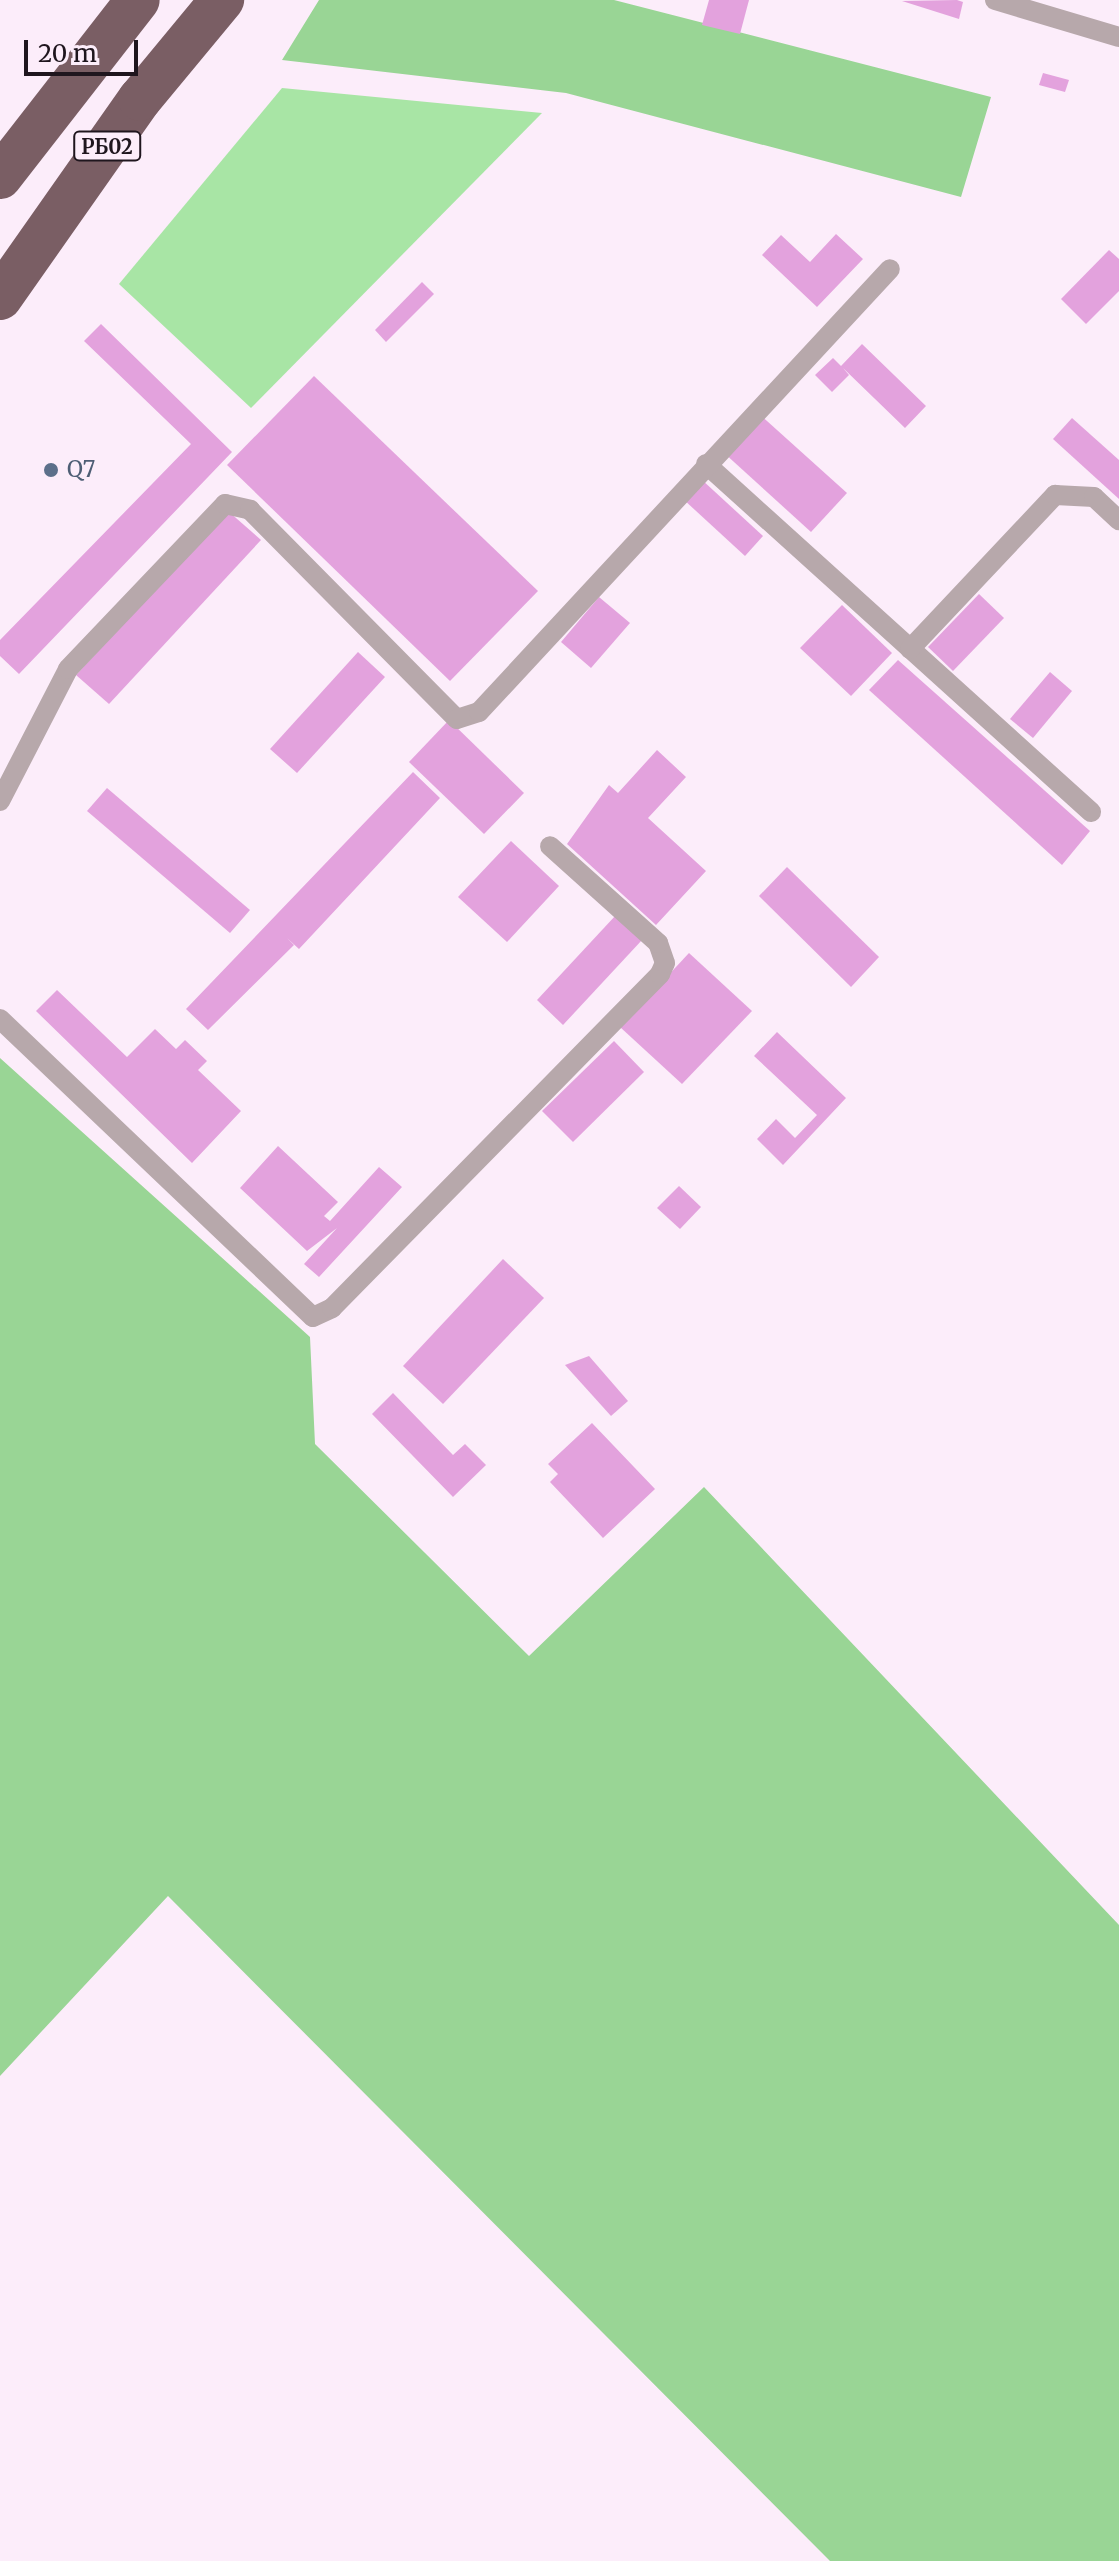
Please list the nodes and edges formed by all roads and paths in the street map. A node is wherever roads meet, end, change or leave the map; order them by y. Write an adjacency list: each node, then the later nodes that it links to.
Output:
1 (138, 0): 5 (highway, РБ02)
2 (222, 0): 7 (highway, РБ02)
3 (995, 0): 4 (lane)
4 (1119, 37)
5 (0, 177)
6 (890, 269): 8 (lane)
7 (0, 298)
8 (706, 464): 10 (lane); 11 (lane)
9 (1119, 520): 10 (lane)
10 (910, 649): 12 (lane)
11 (0, 801)
12 (1091, 812)
13 (550, 846): 14 (lane)
14 (0, 1019)

